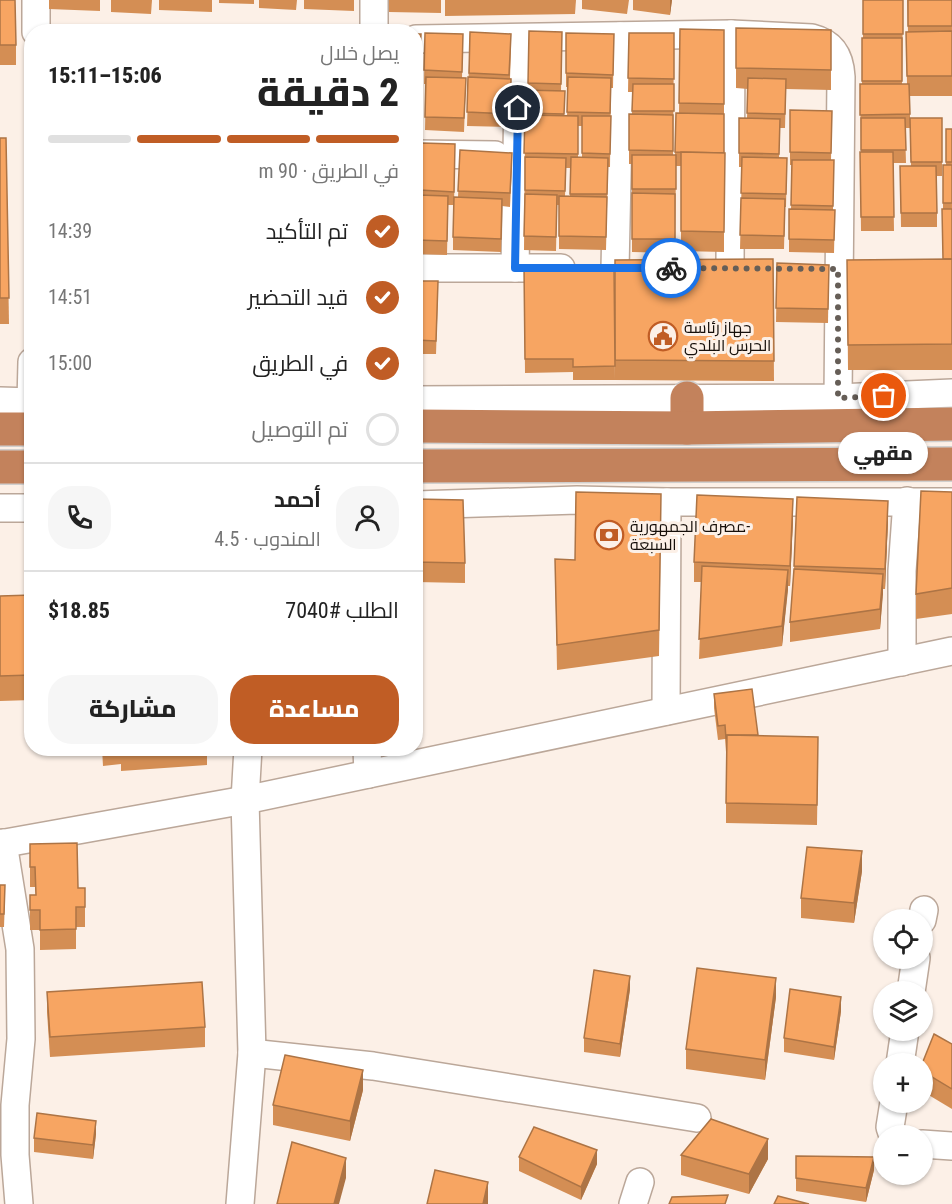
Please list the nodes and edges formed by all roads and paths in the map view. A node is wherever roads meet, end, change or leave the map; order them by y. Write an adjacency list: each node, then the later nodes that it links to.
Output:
1 (36, 0): 3 (street)
2 (374, 0): 4 (street)
3 (36, 24)
4 (374, 24)
5 (731, 34): 6 (street); 13 (street); 15 (street)
6 (620, 36): 7 (street); 12 (street)
7 (519, 38): 8 (street); 10 (street)
8 (423, 39)
9 (423, 154): 10 (street)
10 (517, 155): 12 (street)
11 (423, 268): 12 (street)
12 (515, 268)
13 (730, 268)
14 (952, 393): 15 (street)
15 (838, 398): 20 (street)
16 (0, 401): 18 (street)
17 (423, 401): 19 (street)
18 (24, 402)
19 (535, 413): 20 (highway); 22 (highway)
20 (687, 413): 21 (highway)
21 (952, 424)
22 (423, 425)
23 (0, 429): 24 (highway)
24 (24, 429)
25 (952, 464): 26 (highway)
26 (423, 466)
27 (0, 467): 28 (highway)
28 (24, 467)
29 (907, 501): 30 (street); 31 (street); 36 (street)
30 (667, 502): 32 (street); 37 (street)
31 (952, 502)
32 (423, 505)
33 (0, 508): 34 (street)
34 (24, 508)
35 (952, 651): 36 (street)
36 (902, 662): 37 (street)
37 (666, 711): 38 (street)
38 (423, 755)
39 (248, 756): 42 (street)
40 (415, 756): 41 (street)
41 (368, 761): 42 (street)
42 (245, 800): 43 (street); 44 (street)
43 (2, 844): 48 (street)
44 (252, 1053): 45 (street); 49 (street)
45 (697, 1118)
46 (933, 1145): 47 (street)
47 (952, 1146)
48 (19, 1204)
49 (240, 1204)

